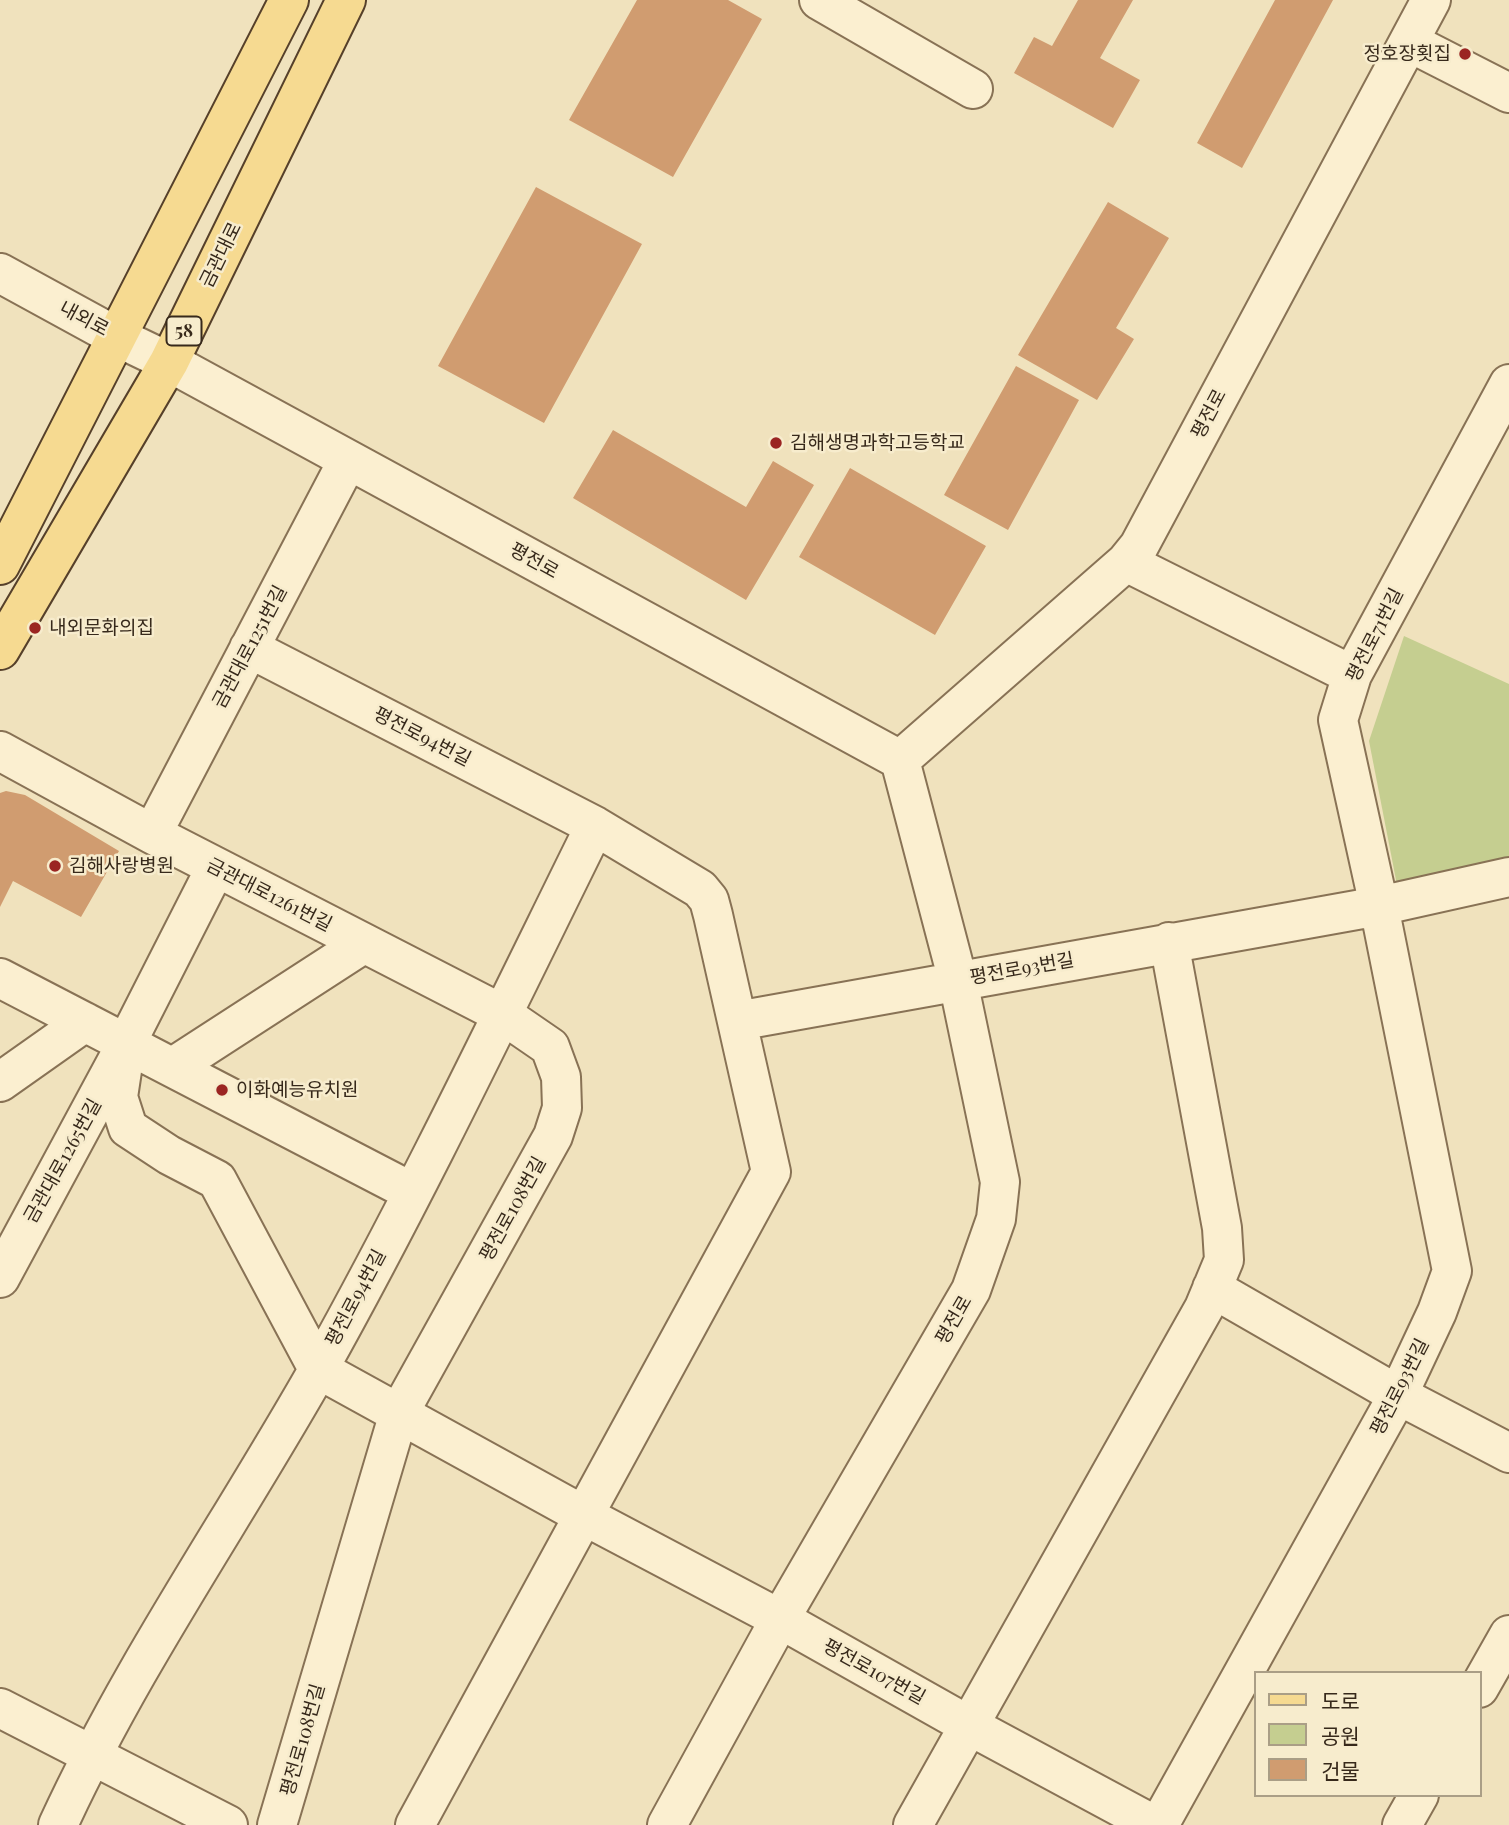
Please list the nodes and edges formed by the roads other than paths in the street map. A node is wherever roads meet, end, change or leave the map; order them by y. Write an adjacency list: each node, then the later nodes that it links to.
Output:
1 (289, 0): 9 (main road)
2 (346, 0): 10 (main road, 금관대로 / 58)
3 (820, 0): 6 (street)
4 (1431, 0): 5 (street, 평전로)
5 (1409, 41): 7 (street); 13 (street, 평전로)
6 (973, 89)
7 (1509, 93)
8 (0, 273): 9 (street, 내외로)
9 (117, 337): 10 (street, 내외로); 14 (main road)
10 (169, 362): 12 (street, 평전로); 16 (main road, 금관대로 / 58)
11 (1509, 384): 17 (street, 평전로71번길)
12 (348, 460): 15 (street, 금관대로1251번길); 19 (street, 평전로)
13 (1126, 562): 17 (street); 19 (street, 평전로)
14 (0, 565)
15 (249, 648): 20 (street, 평전로94번길); 21 (street, 금관대로1251번길)
16 (0, 650)
17 (1352, 675): 24 (street, 평전로71번길)
18 (0, 751): 21 (street, 금관대로1261번길)
19 (900, 760): 28 (street, 평전로)
20 (595, 826): 29 (street, 평전로94번길); 30 (street, 평전로94번길)
21 (152, 834): 22 (street, 금관대로1261번길)
22 (215, 867): 26 (street, 금관대로1261번길); 32 (street, 금관대로1265번길)
23 (1509, 877): 24 (street, 평전로93번길)
24 (1379, 906): 25 (street, 평전로93번길); 39 (street, 평전로93번길)
25 (1169, 942): 28 (street, 평전로93번길); 37 (street)
26 (363, 944): 29 (street, 금관대로1261번길); 33 (street)
27 (0, 978): 31 (street)
28 (958, 981): 30 (street); 43 (street, 평전로)
29 (502, 1014): 35 (street, 평전로94번길); 40 (street, 평전로108번길)
30 (737, 1021): 42 (street, 평전로94번길)
31 (85, 1022): 32 (street); 34 (street)
32 (126, 1044): 33 (street); 36 (street, 금관대로1265번길); 38 (street)
33 (173, 1067): 35 (street)
34 (0, 1082)
35 (412, 1192): 38 (street, 평전로94번길)
36 (5, 1255)
37 (1212, 1288): 39 (street); 47 (street)
38 (318, 1369): 40 (street); 48 (street, 평전로94번길)
39 (1398, 1395): 41 (street); 56 (street, 평전로93번길)
40 (399, 1413): 42 (street); 52 (street, 평전로108번길)
41 (1509, 1453)
42 (583, 1515): 43 (street); 53 (street)
43 (780, 1619): 47 (street, 평전로107번길); 54 (street, 평전로)
44 (1509, 1635): 45 (street)
45 (1481, 1684)
46 (0, 1708): 48 (street)
47 (968, 1725): 55 (street); 56 (street, 평전로107번길)
48 (90, 1756): 50 (street, 평전로94번길); 51 (street)
49 (1418, 1797): 57 (street)
50 (58, 1825)
51 (228, 1825)
52 (277, 1825)
53 (415, 1825)
54 (667, 1825)
55 (913, 1825)
56 (1156, 1825)
57 (1402, 1825)

